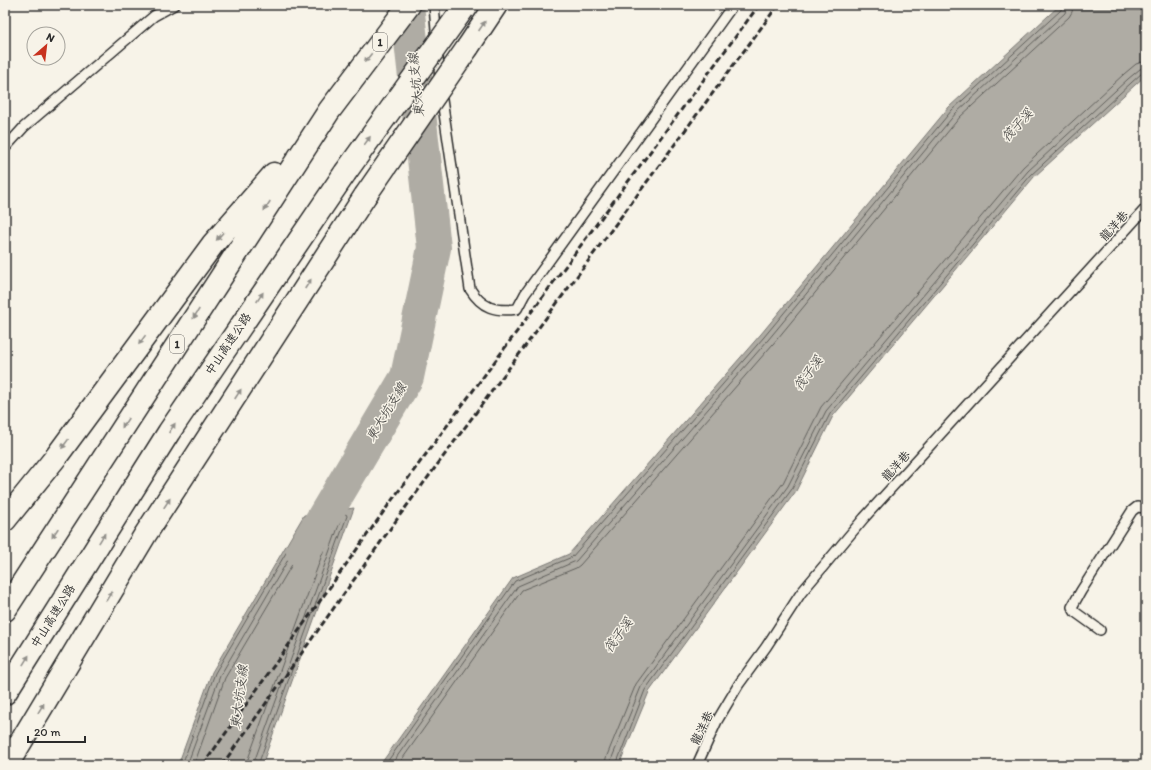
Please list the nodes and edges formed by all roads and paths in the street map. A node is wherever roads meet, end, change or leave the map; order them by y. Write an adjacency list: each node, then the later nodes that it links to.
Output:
1 (174, 5): 8 (lane)
2 (409, 5): 7 (highway, 1, one-way to 7)
3 (434, 5): 5 (lane)
4 (496, 5): 15 (highway, one-way to 4, bridge)
5 (733, 5)
6 (465, 7): 14 (highway, 中山高速公路, one-way to 6, bridge)
7 (329, 111): 11 (highway, one-way to 11); 12 (highway, 1, one-way to 12)
8 (5, 148)
9 (1146, 208): 16 (lane, 龍洋巷)
10 (1146, 508): 13 (lane)
11 (5, 520)
12 (5, 610)
13 (1100, 630)
14 (5, 693)
15 (7, 765)
16 (697, 765)

